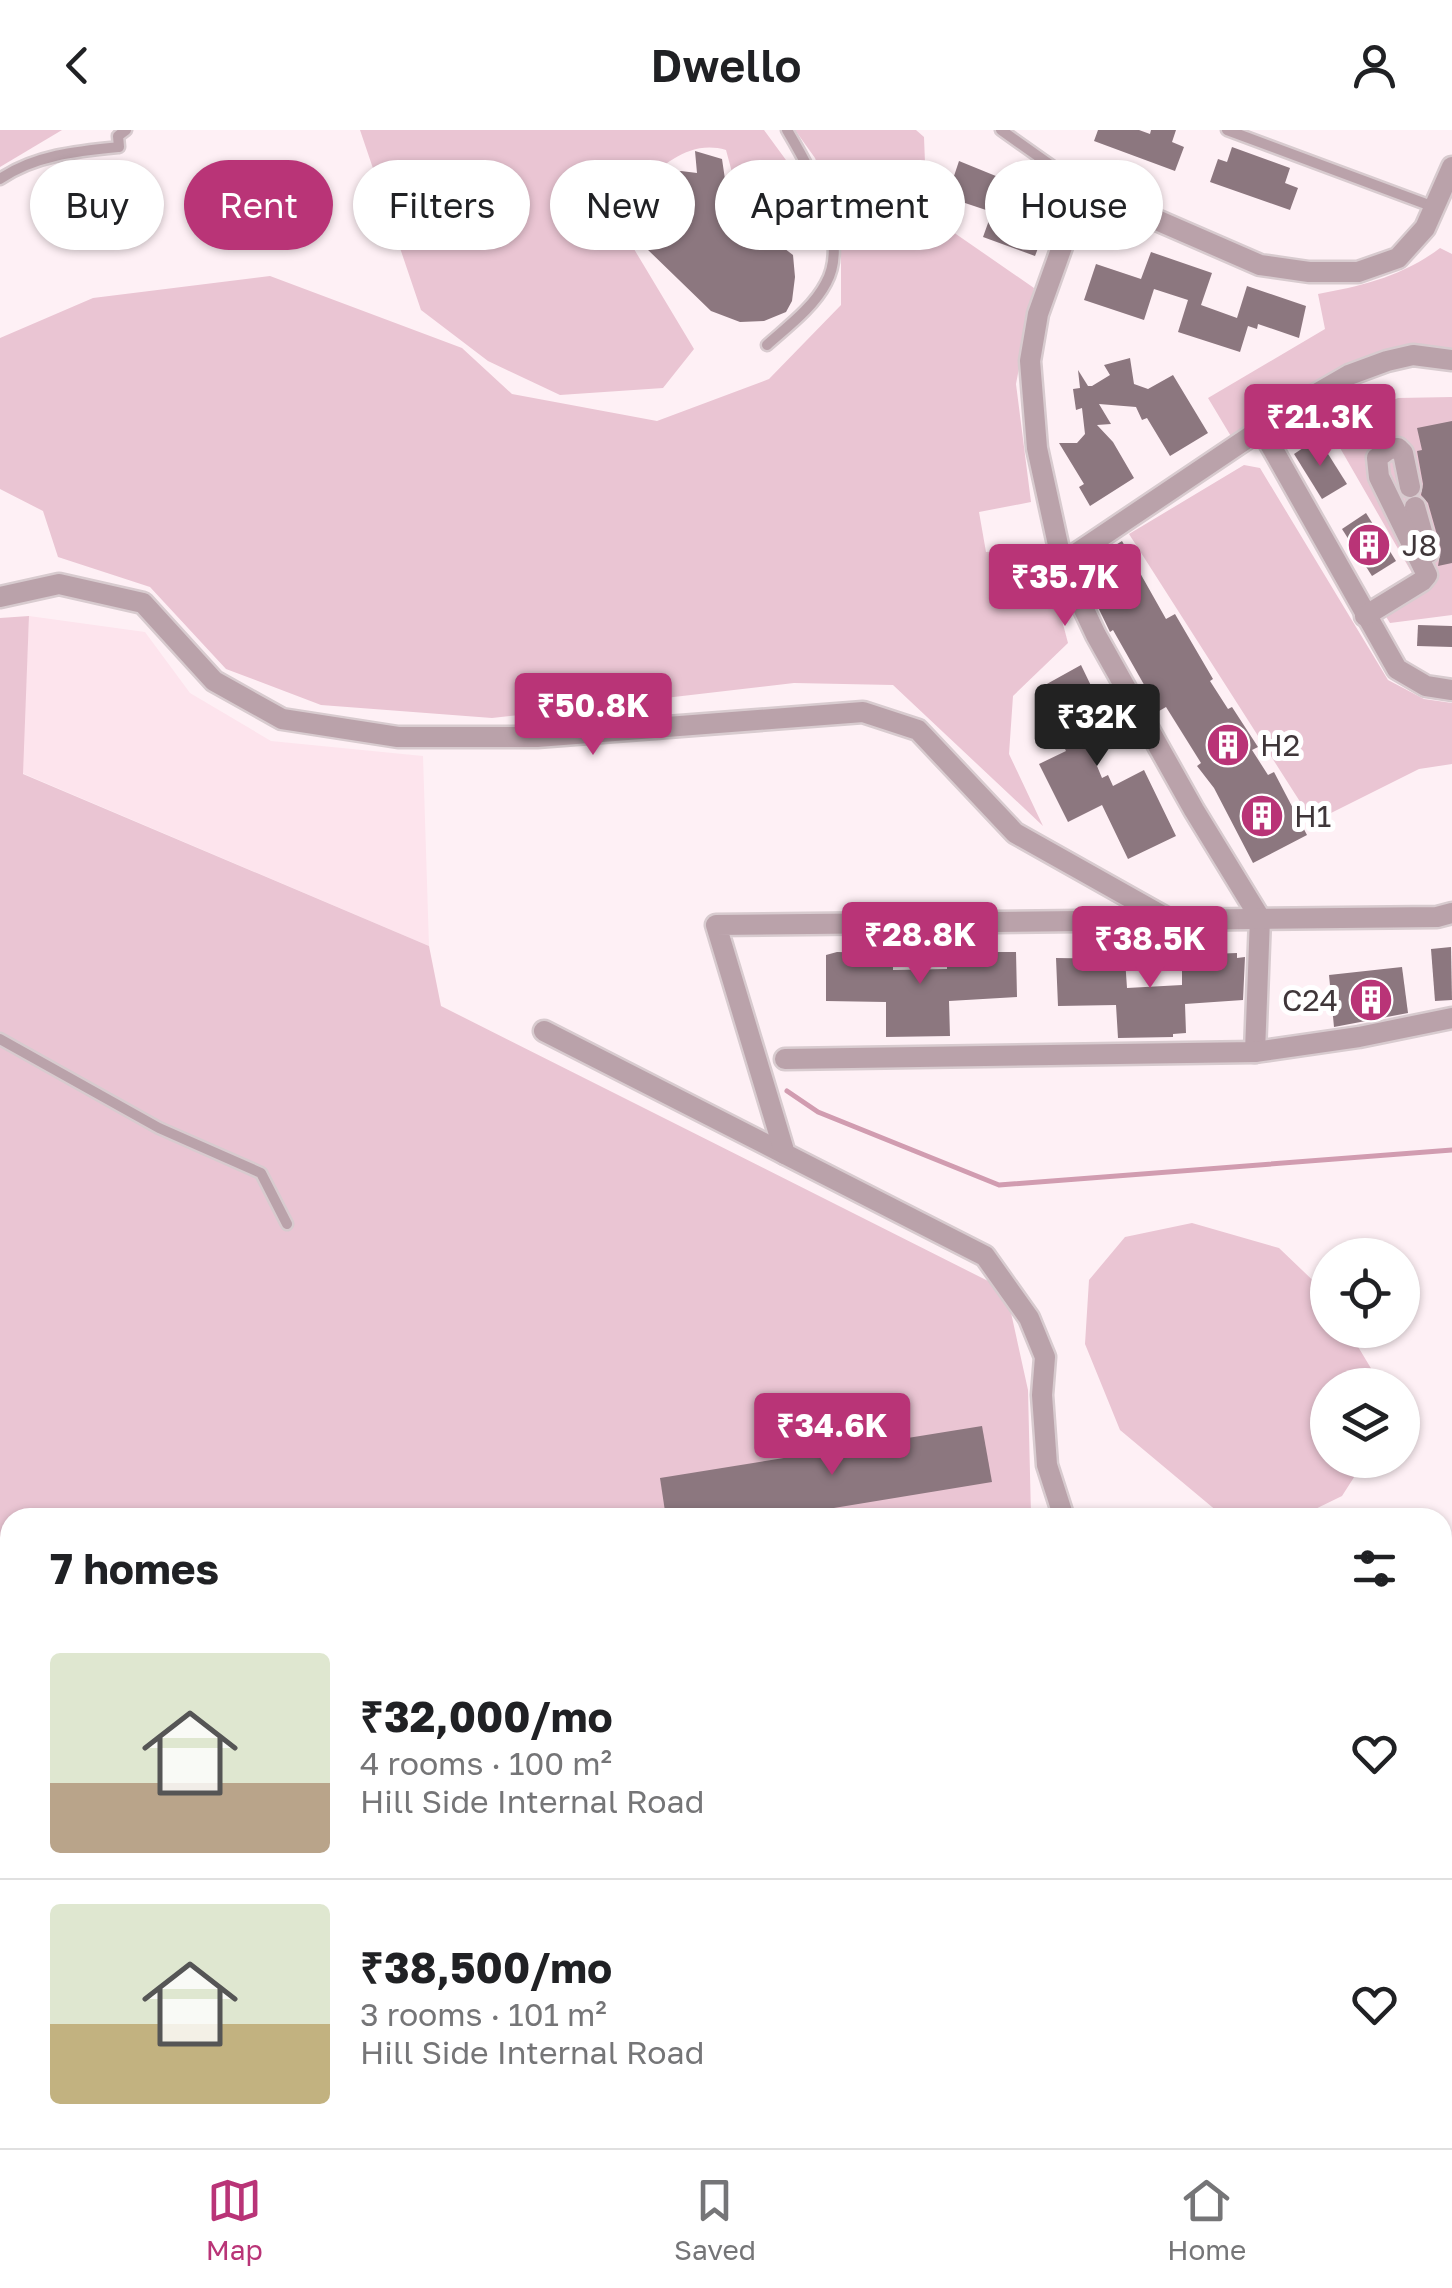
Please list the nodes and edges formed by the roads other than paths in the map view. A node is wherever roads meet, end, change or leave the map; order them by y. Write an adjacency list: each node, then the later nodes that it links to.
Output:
1 (126, 130): 7 (lane)
2 (786, 130): 11 (lane)
3 (1001, 130): 5 (lane)
4 (1227, 130): 8 (lane)
5 (1043, 160)
6 (1452, 168): 8 (street)
7 (0, 179)
8 (1434, 207): 9 (street)
9 (1163, 223)
10 (1061, 250): 14 (street)
11 (767, 345)
12 (1452, 360): 13 (street)
13 (1262, 430): 14 (street); 16 (street)
14 (1062, 563): 19 (street)
15 (0, 597): 20 (street)
16 (1369, 622): 16 (street); 17 (street)
17 (1452, 690)
18 (1452, 913): 19 (street)
19 (1260, 918): 20 (street); 24 (street)
20 (1172, 921): 26 (street)
21 (1452, 1018): 24 (street)
22 (544, 1032): 26 (street)
23 (0, 1039): 27 (lane)
24 (1255, 1052): 25 (street)
25 (785, 1059)
26 (784, 1154): 28 (street)
27 (288, 1224)
28 (1061, 1508)

